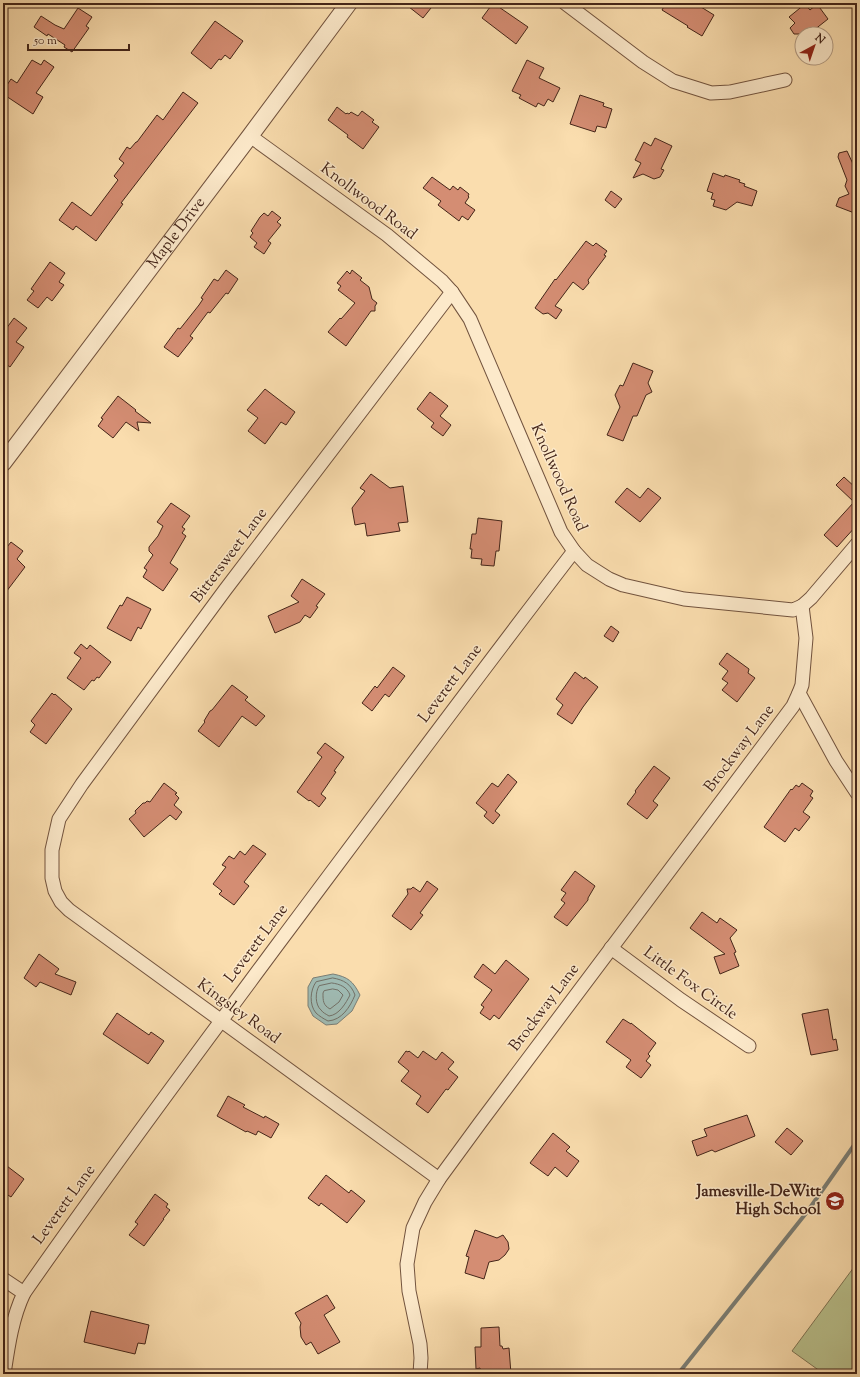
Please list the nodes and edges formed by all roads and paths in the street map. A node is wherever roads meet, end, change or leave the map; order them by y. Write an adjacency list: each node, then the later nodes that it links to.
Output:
1 (349, 3): 4 (street, Maple Drive)
2 (565, 3): 3 (street)
3 (785, 80)
4 (250, 136): 5 (street, Knollwood Road); 6 (street, Maple Drive)
5 (452, 292): 8 (street, Knollwood Road); 12 (street, Bittersweet Lane)
6 (3, 463)
7 (857, 544): 9 (street)
8 (574, 551): 9 (street, Knollwood Road); 14 (street, Leverett Lane)
9 (802, 606): 10 (street)
10 (799, 693): 11 (street); 13 (street, Brockway Lane)
11 (857, 793)
12 (52, 850): 14 (street, Kingsley Road)
13 (611, 948): 15 (street, Little Fox Circle); 16 (street, Brockway Lane)
14 (221, 1020): 16 (street, Kingsley Road); 18 (street, Leverett Lane)
15 (749, 1046)
16 (439, 1179): 20 (street, Brockway Lane)
17 (3, 1279): 18 (street)
18 (24, 1293): 19 (street, Leverett Lane)
19 (4, 1374)
20 (420, 1374)

